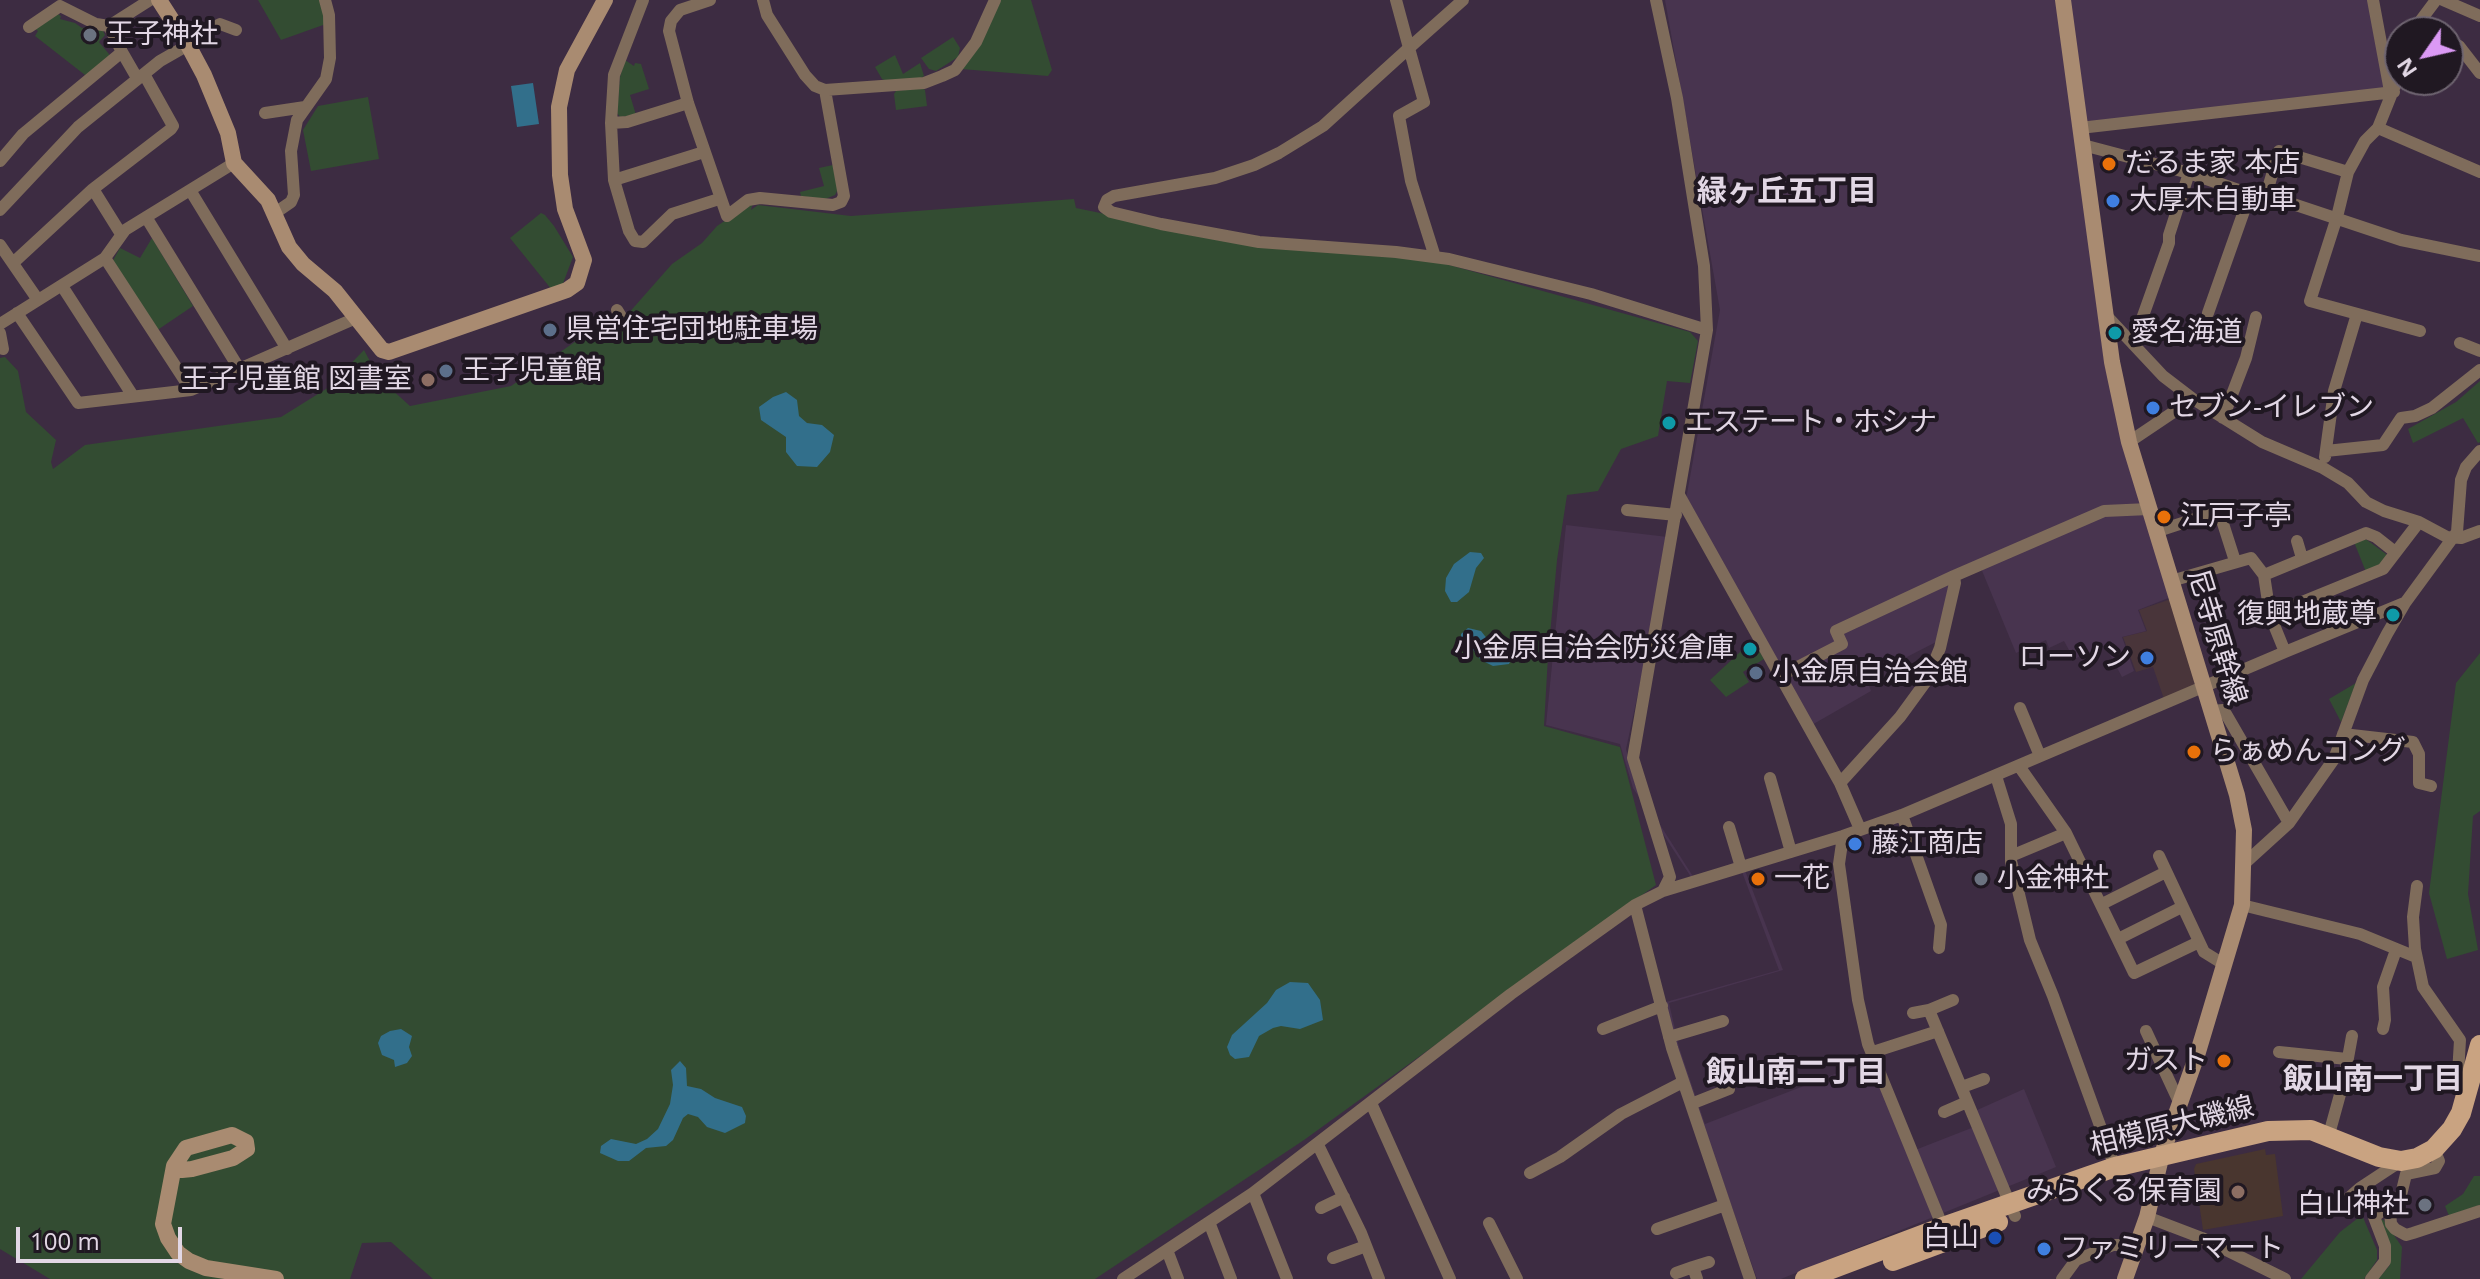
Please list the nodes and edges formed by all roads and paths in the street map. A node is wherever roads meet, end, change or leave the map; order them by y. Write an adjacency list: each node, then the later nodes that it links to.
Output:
1 (150, 0): 18 (street)
2 (159, 0): 21 (street)
3 (325, 0): 32 (street)
4 (605, 0): 67 (street)
5 (643, 0): 34 (street)
6 (710, 0): 31 (street)
7 (763, 0): 28 (street)
8 (995, 0): 28 (street)
9 (1396, 0): 22 (street)
10 (1463, 0): 22 (street)
11 (1656, 0): 72 (street)
12 (2063, 0): 35 (street, 尼寺原幹線)
13 (2373, 0): 25 (street)
14 (2436, 0): 16 (street)
15 (2443, 0): 17 (street)
16 (2423, 16)
17 (2480, 16)
18 (109, 26): 19 (street); 23 (street)
19 (29, 27)
20 (236, 30): 21 (street)
21 (187, 43): 27 (street); 40 (street)
22 (1409, 48): 57 (street); 57 (street)
23 (122, 52): 27 (street); 39 (street)
24 (2464, 52): 26 (street)
25 (2384, 59)
26 (2480, 73)
27 (141, 76): 45 (street); 50 (street)
28 (825, 90): 49 (street)
29 (2384, 93): 35 (street)
30 (2392, 96): 36 (street)
31 (688, 103): 34 (street); 38 (street)
32 (305, 107): 33 (street); 51 (street)
33 (272, 109)
34 (611, 123): 44 (street)
35 (2080, 128): 37 (street, 尼寺原幹線)
36 (2378, 128): 41 (street); 42 (street)
37 (2083, 145): 43 (street); 64 (street, 尼寺原幹線)
38 (704, 152): 44 (street); 49 (street)
39 (0, 161)
40 (234, 163): 46 (street); 51 (street)
41 (2348, 172): 48 (street); 53 (street)
42 (2480, 172)
43 (2189, 173): 47 (street); 75 (street)
44 (614, 180): 49 (street)
45 (93, 189): 54 (street); 59 (street)
46 (190, 190): 52 (street); 77 (street)
47 (2250, 194): 48 (street); 65 (street)
48 (2266, 195): 53 (street)
49 (719, 199)
50 (0, 210)
51 (275, 213): 67 (street)
52 (146, 217): 54 (street); 79 (street)
53 (2337, 217): 56 (street); 66 (street)
54 (121, 234): 58 (street)
55 (0, 245): 59 (street)
56 (2480, 256)
57 (1435, 257): 72 (street)
58 (105, 258): 60 (street); 81 (street)
59 (13, 263): 61 (street)
60 (62, 286): 61 (street); 82 (street)
61 (38, 300): 63 (street)
62 (617, 310): 69 (street)
63 (17, 313): 70 (street); 82 (street)
64 (2104, 313): 75 (street); 85 (street, 尼寺原幹線)
65 (2208, 313)
66 (2357, 314): 71 (street); 86 (street)
67 (356, 318): 77 (street)
68 (2252, 322): 84 (street)
69 (625, 323)
70 (0, 324)
71 (2416, 327)
72 (1707, 330): 89 (street)
73 (0, 333): 76 (street)
74 (2460, 343): 78 (street)
75 (2133, 344): 83 (street)
76 (3, 349)
77 (287, 349): 79 (street)
78 (2480, 351)
79 (240, 370): 81 (street)
80 (2480, 370): 86 (street)
81 (191, 390): 82 (street)
82 (133, 396)
83 (2193, 399): 84 (street); 85 (street)
84 (2223, 418): 88 (street)
85 (2129, 442): 90 (street, 尼寺原幹線)
86 (2326, 451): 88 (street)
87 (2480, 451): 96 (street)
88 (2323, 468): 93 (street)
89 (1679, 495): 92 (street); 107 (street)
90 (2149, 509): 95 (street, 尼寺原幹線); 102 (street)
91 (1627, 510): 92 (street)
92 (1676, 515): 131 (street)
93 (2419, 522): 96 (street); 98 (street)
94 (2480, 531): 96 (street)
95 (2155, 532): 100 (street); 103 (street, 尼寺原幹線)
96 (2455, 536): 104 (street)
97 (2297, 541): 99 (street)
98 (2395, 552): 99 (street); 105 (street)
99 (2302, 558): 101 (street)
100 (2235, 561): 101 (street); 103 (street)
101 (2264, 575): 105 (street)
102 (1954, 576): 107 (street); 116 (street)
103 (2171, 581): 108 (street, 尼寺原幹線)
104 (2405, 603): 106 (street); 111 (street)
105 (2270, 615): 106 (street)
106 (2285, 652): 108 (street)
107 (1780, 676): 116 (street)
108 (2205, 686): 109 (street, 尼寺原幹線); 112 (street)
109 (2212, 711): 119 (street); 127 (street, 尼寺原幹線)
110 (2019, 713): 112 (street)
111 (2343, 734): 117 (street); 119 (street)
112 (2040, 756): 113 (street)
113 (2019, 766): 114 (street); 122 (street)
114 (1996, 776): 118 (street); 125 (street)
115 (1770, 778): 124 (street)
116 (1840, 783): 121 (street)
117 (2431, 786)
118 (1902, 815): 121 (street); 138 (street)
119 (2289, 823): 127 (street)
120 (1729, 827): 128 (street)
121 (1860, 829): 123 (street)
122 (2066, 833): 125 (street); 132 (street)
123 (1843, 836): 124 (street); 154 (street)
124 (1791, 852): 128 (street)
125 (2011, 856): 175 (street)
126 (2159, 856): 129 (street)
127 (2245, 863): 134 (street, 尼寺原幹線)
128 (1741, 867): 131 (street)
129 (2166, 872): 132 (street); 135 (street)
130 (2417, 886): 140 (street)
131 (1663, 891): 133 (street)
132 (2102, 904): 136 (street)
133 (1635, 905): 143 (street); 164 (street)
134 (2242, 905): 139 (street); 141 (street, 尼寺原幹線)
135 (2182, 907): 136 (street); 137 (street)
136 (2118, 939): 137 (street)
137 (2199, 942): 141 (street)
138 (1941, 947)
139 (2396, 950): 140 (street); 146 (street)
140 (2416, 957): 162 (street)
141 (2225, 965): 166 (street, 尼寺原幹線)
142 (1953, 1000): 144 (street)
143 (1662, 1006): 148 (street); 152 (street)
144 (1929, 1010): 145 (street); 149 (street)
145 (1913, 1013)
146 (2387, 1023)
147 (1718, 1026): 152 (street)
148 (1606, 1031)
149 (1938, 1031): 154 (street); 160 (street)
150 (2146, 1031): 166 (street)
151 (2352, 1036): 156 (street)
152 (1669, 1037): 159 (street)
153 (2480, 1045): 157 (main road)
154 (1873, 1052): 188 (street)
155 (2279, 1052): 156 (street)
156 (2347, 1059): 168 (street)
157 (2477, 1066): 162 (main road)
158 (1984, 1079): 160 (street)
159 (1683, 1082): 165 (street); 174 (street)
160 (1962, 1087): 163 (street)
161 (1729, 1089): 165 (street)
162 (2467, 1092): 170 (main road)
163 (1967, 1102): 167 (street); 182 (street)
164 (1371, 1103): 169 (street); 202 (street)
165 (1691, 1104): 179 (street)
166 (2180, 1104): 171 (street, 尼寺原幹線)
167 (1944, 1112)
168 (2328, 1138): 171 (main road, 相模原大磯線); 172 (main road, 相模原大磯線)
169 (1318, 1145): 176 (street); 177 (street)
170 (2434, 1149): 172 (main road); 178 (street)
171 (2160, 1160): 175 (main road, 相模原大磯線); 184 (street, 尼寺原幹線)
172 (2401, 1161): 180 (street)
173 (174, 1166): 196 (street)
174 (1539, 1171)
175 (2117, 1172): 182 (main road, 相模原大磯線)
176 (1253, 1193): 185 (street); 200 (street)
177 (1344, 1197): 181 (street); 190 (street)
178 (2395, 1202): 183 (street); 210 (street)
179 (1725, 1205): 186 (street); 204 (street)
180 (2342, 1205)
181 (1321, 1208)
182 (2012, 1210): 188 (main road, 相模原大磯線)
183 (2480, 1211)
184 (2147, 1217): 189 (street, 尼寺原幹線); 209 (street)
185 (1209, 1222): 191 (street); 199 (street)
186 (1657, 1229)
187 (1490, 1232): 203 (street)
188 (1945, 1234): 205 (main road, 相模原大磯線); 206 (main road, 相模原大磯線)
189 (2137, 1245): 207 (street); 208 (street, 尼寺原幹線)
190 (1366, 1246): 192 (street); 201 (street)
191 (1167, 1250): 197 (street); 198 (street)
192 (1333, 1258)
193 (1709, 1262): 195 (street)
194 (1676, 1273): 195 (street)
195 (1695, 1273)
196 (276, 1279)
197 (1124, 1279)
198 (1178, 1279)
199 (1231, 1279)
200 (1287, 1279)
201 (1379, 1279)
202 (1450, 1279)
203 (1517, 1279)
204 (1750, 1279)
205 (1805, 1279)
206 (1844, 1279)
207 (2062, 1279)
208 (2125, 1279)
209 (2285, 1279)
210 (2371, 1279)

